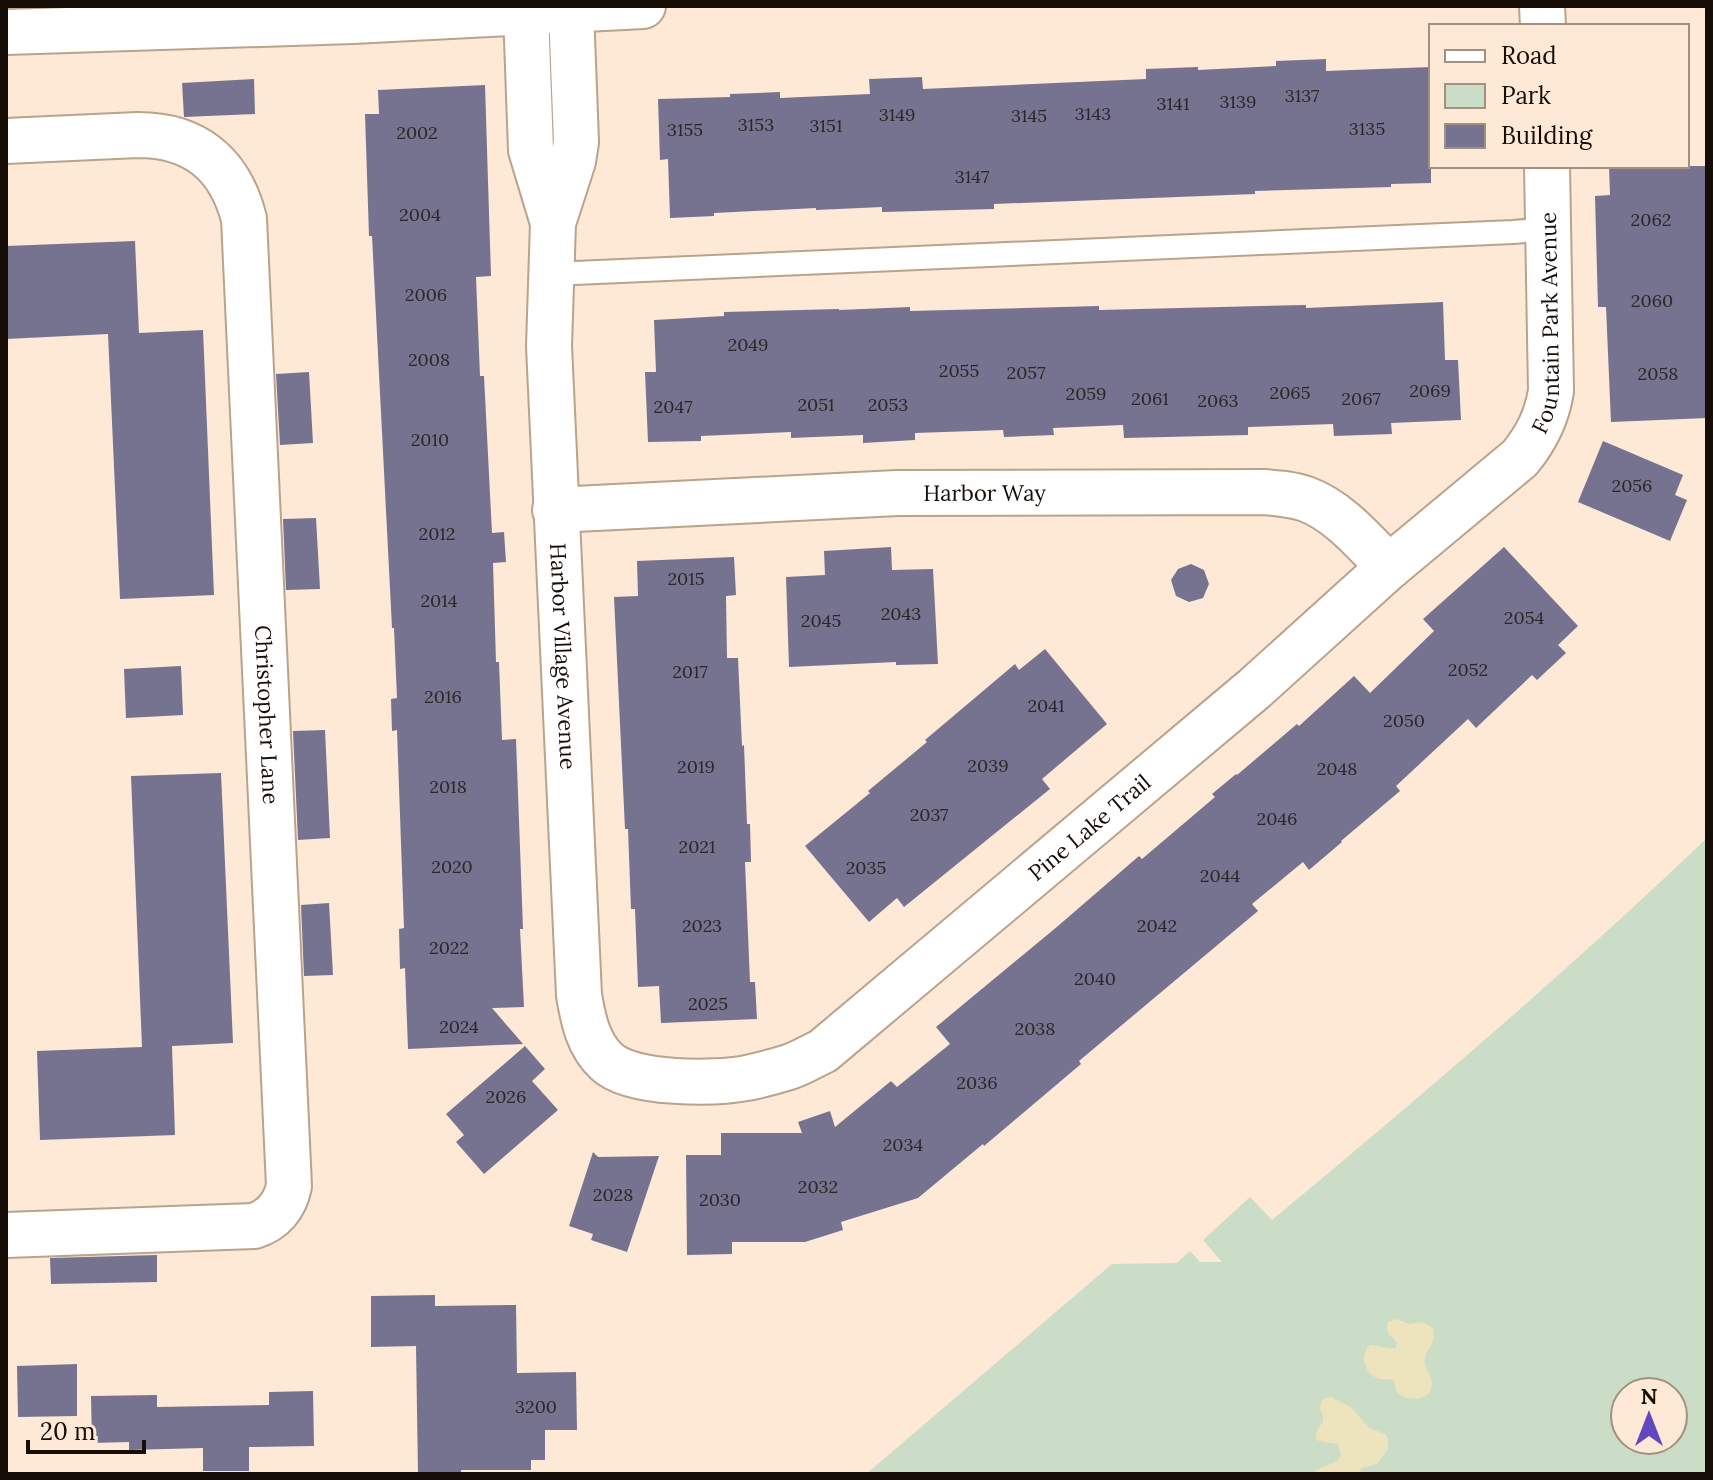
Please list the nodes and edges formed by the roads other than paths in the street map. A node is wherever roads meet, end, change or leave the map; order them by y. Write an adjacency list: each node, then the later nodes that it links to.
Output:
1 (643, 6): 2 (street)
2 (571, 10): 3 (street); 9 (street, Harbor Village Avenue)
3 (526, 12): 4 (street); 9 (street, Harbor Village Avenue)
4 (108, 17): 5 (street)
5 (50, 18): 6 (street)
6 (6, 32)
7 (6, 141): 16 (street, Christopher Lane)
8 (1547, 168): 10 (street, Fountain Park Avenue)
9 (553, 223): 11 (street, Harbor Village Avenue)
10 (1549, 229): 11 (lane); 12 (street, Fountain Park Avenue)
11 (552, 274): 13 (street, Harbor Village Avenue)
12 (1510, 467): 14 (street, Pine Lake Trail)
13 (555, 510): 14 (street, Harbor Way); 15 (street, Harbor Village Avenue)
14 (1389, 567): 15 (street, Pine Lake Trail)
15 (624, 1071)
16 (6, 1235)

